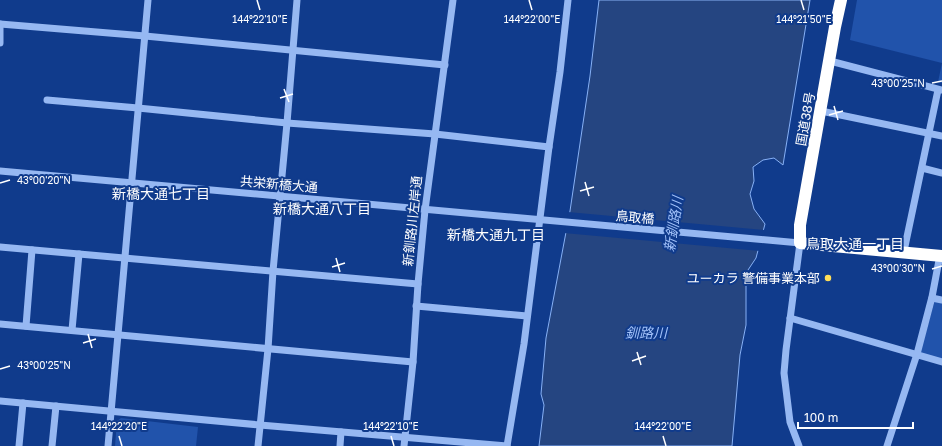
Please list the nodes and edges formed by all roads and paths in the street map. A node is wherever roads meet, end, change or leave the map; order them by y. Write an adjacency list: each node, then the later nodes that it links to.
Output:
1 (148, 0): 7 (street)
2 (297, 0): 9 (street)
3 (453, 0): 11 (street, 新釧路川左岸通)
4 (568, 0): 20 (street)
5 (841, 0): 10 (highway, 国道38号)
6 (0, 24): 7 (street); 8 (street)
7 (145, 36): 9 (street); 14 (street)
8 (0, 43)
9 (293, 51): 11 (street); 16 (street)
10 (830, 61): 12 (street); 15 (highway, 国道38号)
11 (445, 65): 17 (street, 新釧路川左岸通)
12 (940, 90): 18 (street)
13 (47, 100): 14 (street)
14 (138, 108): 16 (street); 24 (street)
15 (821, 111): 18 (street); 29 (highway, 国道38号)
16 (287, 123): 17 (street); 25 (street)
17 (435, 134): 20 (street); 26 (street, 新釧路川左岸通)
18 (929, 134): 19 (street); 21 (street)
19 (942, 136)
20 (549, 147): 27 (street)
21 (922, 168): 23 (street); 32 (street)
22 (0, 171): 24 (street, 共栄新橋大通)
23 (942, 173)
24 (131, 182): 25 (street, 共栄新橋大通); 35 (street)
25 (279, 196): 26 (street, 共栄新橋大通); 36 (street)
26 (425, 210): 27 (street, 共栄新橋大通); 37 (street, 新釧路川左岸通)
27 (539, 220): 28 (street, 共栄新橋大通); 41 (street)
28 (555, 222): 29 (street, 鳥取橋)
29 (800, 243): 32 (highway); 42 (street)
30 (0, 247): 31 (street)
31 (32, 250): 33 (street); 44 (street)
32 (904, 252): 34 (highway)
33 (79, 254): 35 (street); 45 (street)
34 (941, 256): 38 (street)
35 (124, 258): 36 (street); 46 (street)
36 (272, 271): 37 (street); 47 (street)
37 (418, 284): 40 (street, 新釧路川左岸通)
38 (932, 298): 39 (street); 48 (street)
39 (942, 300)
40 (416, 306): 41 (street); 49 (street, 新釧路川左岸通)
41 (527, 316): 64 (street)
42 (790, 318): 48 (street); 65 (street)
43 (0, 324): 44 (street)
44 (26, 326): 45 (street)
45 (72, 330): 46 (street)
46 (117, 334): 47 (street); 54 (street)
47 (268, 348): 49 (street); 55 (street)
48 (917, 354): 50 (street); 66 (street)
49 (413, 362): 57 (street, 新釧路川左岸通)
50 (942, 362)
51 (0, 400): 52 (street)
52 (23, 403): 53 (street); 58 (street)
53 (56, 406): 54 (street); 59 (street)
54 (111, 411): 55 (street); 60 (street)
55 (260, 425): 56 (street); 61 (street)
56 (341, 432): 57 (street); 62 (street)
57 (405, 437): 63 (street, 新釧路川左岸通); 64 (street)
58 (19, 446)
59 (52, 446)
60 (108, 446)
61 (258, 446)
62 (340, 446)
63 (404, 446)
64 (507, 446)
65 (799, 446)
66 (888, 446)

